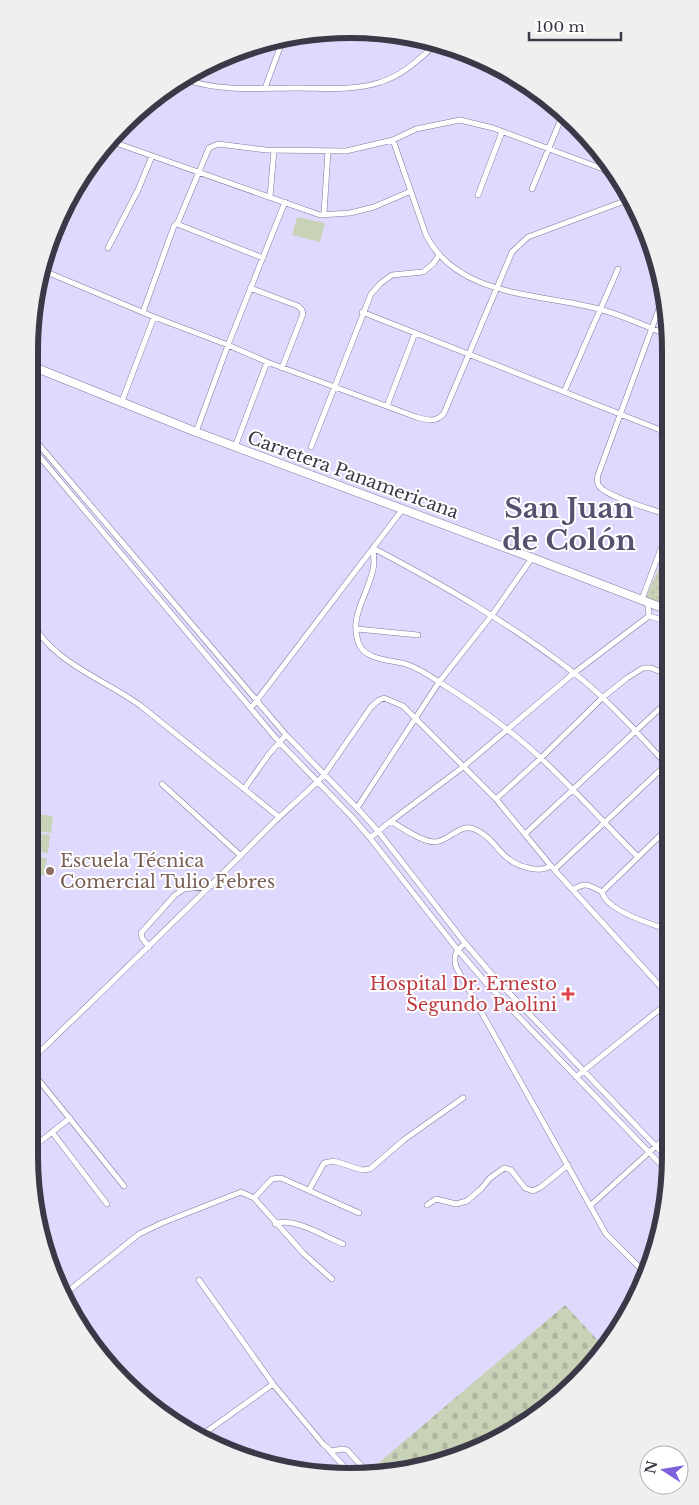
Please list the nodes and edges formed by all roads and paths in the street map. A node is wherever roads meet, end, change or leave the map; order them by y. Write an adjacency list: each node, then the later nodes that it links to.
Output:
1 (281, 45): 4 (street)
2 (430, 48): 4 (street)
3 (191, 81): 4 (street)
4 (265, 88)
5 (561, 120): 10 (street)
6 (502, 132): 7 (street); 10 (street); 17 (street)
7 (394, 140): 11 (street); 16 (street)
8 (116, 143): 12 (street)
9 (274, 150): 11 (street); 14 (street); 18 (street)
10 (549, 150): 13 (street); 15 (street)
11 (328, 151): 21 (street)
12 (152, 156): 14 (street); 23 (street)
13 (604, 170)
14 (199, 174): 18 (street); 22 (street)
15 (532, 189)
16 (411, 191): 21 (street); 24 (street)
17 (478, 195)
18 (270, 197): 19 (street)
19 (285, 202): 21 (street); 25 (street)
20 (624, 202): 29 (street)
21 (324, 214)
22 (177, 224): 25 (street); 32 (street)
23 (108, 248)
24 (439, 255): 29 (street); 33 (street)
25 (263, 258): 28 (street)
26 (618, 269): 30 (street)
27 (47, 272): 32 (street)
28 (250, 288): 38 (street); 42 (street)
29 (496, 289): 30 (street); 39 (street)
30 (600, 309): 35 (street); 44 (street)
31 (659, 310): 35 (street)
32 (143, 312): 34 (street)
33 (362, 312): 37 (street); 43 (street)
34 (154, 317): 38 (street); 45 (street)
35 (653, 329): 36 (street); 47 (street)
36 (661, 332)
37 (415, 333): 39 (street); 46 (street)
38 (228, 345): 40 (street); 49 (street)
39 (469, 353): 44 (street); 46 (street)
40 (267, 362): 42 (street); 51 (street)
41 (37, 368): 45 (main road, Carretera Panamericana)
42 (282, 368): 43 (street)
43 (334, 387): 46 (street); 52 (street)
44 (564, 392): 47 (street)
45 (122, 401): 49 (main road, Carretera Panamericana)
46 (387, 406)
47 (620, 415): 48 (street); 55 (street)
48 (662, 431)
49 (196, 432): 51 (main road, Carretera Panamericana)
50 (37, 441): 71 (street)
51 (235, 447): 54 (main road, Carretera Panamericana)
52 (311, 447)
53 (37, 454): 73 (street)
54 (402, 510): 56 (street); 58 (main road, Carretera Panamericana)
55 (662, 513)
56 (373, 548): 61 (street); 64 (street); 71 (street)
57 (662, 549): 59 (street)
58 (532, 558): 59 (main road, Carretera Panamericana); 61 (street)
59 (646, 601): 60 (main road, Carretera Panamericana); 62 (street)
60 (662, 608)
61 (492, 615): 67 (street); 69 (street)
62 (649, 616): 63 (street); 67 (street)
63 (662, 620)
64 (357, 629): 66 (street); 69 (street)
65 (37, 631): 86 (street)
66 (418, 635)
67 (574, 673): 70 (street); 75 (street)
68 (662, 673): 70 (street)
69 (439, 682): 74 (street); 75 (street)
70 (602, 698): 76 (street); 79 (street)
71 (258, 701): 73 (street); 77 (street)
72 (662, 706): 76 (street)
73 (251, 708): 78 (street)
74 (415, 718): 81 (street); 83 (street); 89 (street)
75 (508, 730): 79 (street); 81 (street)
76 (636, 730): 80 (street); 87 (street)
77 (286, 735): 78 (street); 83 (street)
78 (279, 742): 84 (street); 86 (street)
79 (540, 758): 87 (street); 88 (street)
80 (662, 758)
81 (464, 767): 88 (street); 91 (street)
82 (662, 769): 92 (street)
83 (324, 775): 84 (street); 89 (street)
84 (318, 782): 90 (street); 96 (street)
85 (162, 784): 97 (street)
86 (244, 789): 90 (street)
87 (573, 790): 92 (street); 94 (street)
88 (496, 799): 94 (street)
89 (357, 808): 93 (street)
90 (279, 817): 97 (street)
91 (391, 820): 93 (street); 99 (street)
92 (604, 822): 98 (street); 99 (street)
93 (378, 831): 96 (street); 104 (street)
94 (525, 834): 99 (street)
95 (662, 834): 98 (street)
96 (370, 838): 106 (street)
97 (241, 856): 100 (street)
98 (638, 857): 102 (street)
99 (553, 868): 101 (street)
100 (211, 886): 105 (street); 105 (street)
101 (574, 889): 102 (street); 107 (street)
102 (602, 892): 103 (street)
103 (662, 927)
104 (465, 943): 106 (street); 110 (street)
105 (149, 947): 109 (street)
106 (457, 949): 111 (street); 121 (street)
107 (662, 990)
108 (662, 1006): 110 (street)
109 (37, 1054)
110 (583, 1070): 111 (street); 118 (street)
111 (576, 1077): 120 (street)
112 (37, 1078): 114 (street)
113 (463, 1098): 124 (street)
114 (70, 1118): 115 (street); 123 (street)
115 (52, 1132): 117 (street); 126 (street)
116 (662, 1141): 118 (street)
117 (37, 1144)
118 (656, 1146): 119 (street); 120 (street)
119 (662, 1152)
120 (649, 1153): 122 (street); 128 (street)
121 (568, 1165): 127 (street); 128 (street)
122 (662, 1166)
123 (124, 1186)
124 (309, 1190): 125 (street); 129 (street)
125 (254, 1198): 130 (street); 135 (street)
126 (108, 1204)
127 (428, 1205)
128 (591, 1206): 132 (street)
129 (359, 1214)
130 (276, 1224): 131 (street); 133 (street)
131 (343, 1244)
132 (640, 1269)
133 (332, 1279)
134 (199, 1280): 136 (street)
135 (69, 1291)
136 (273, 1384): 137 (street); 138 (street)
137 (206, 1432)
138 (327, 1447): 139 (street); 140 (street)
139 (363, 1467)
140 (344, 1468)

